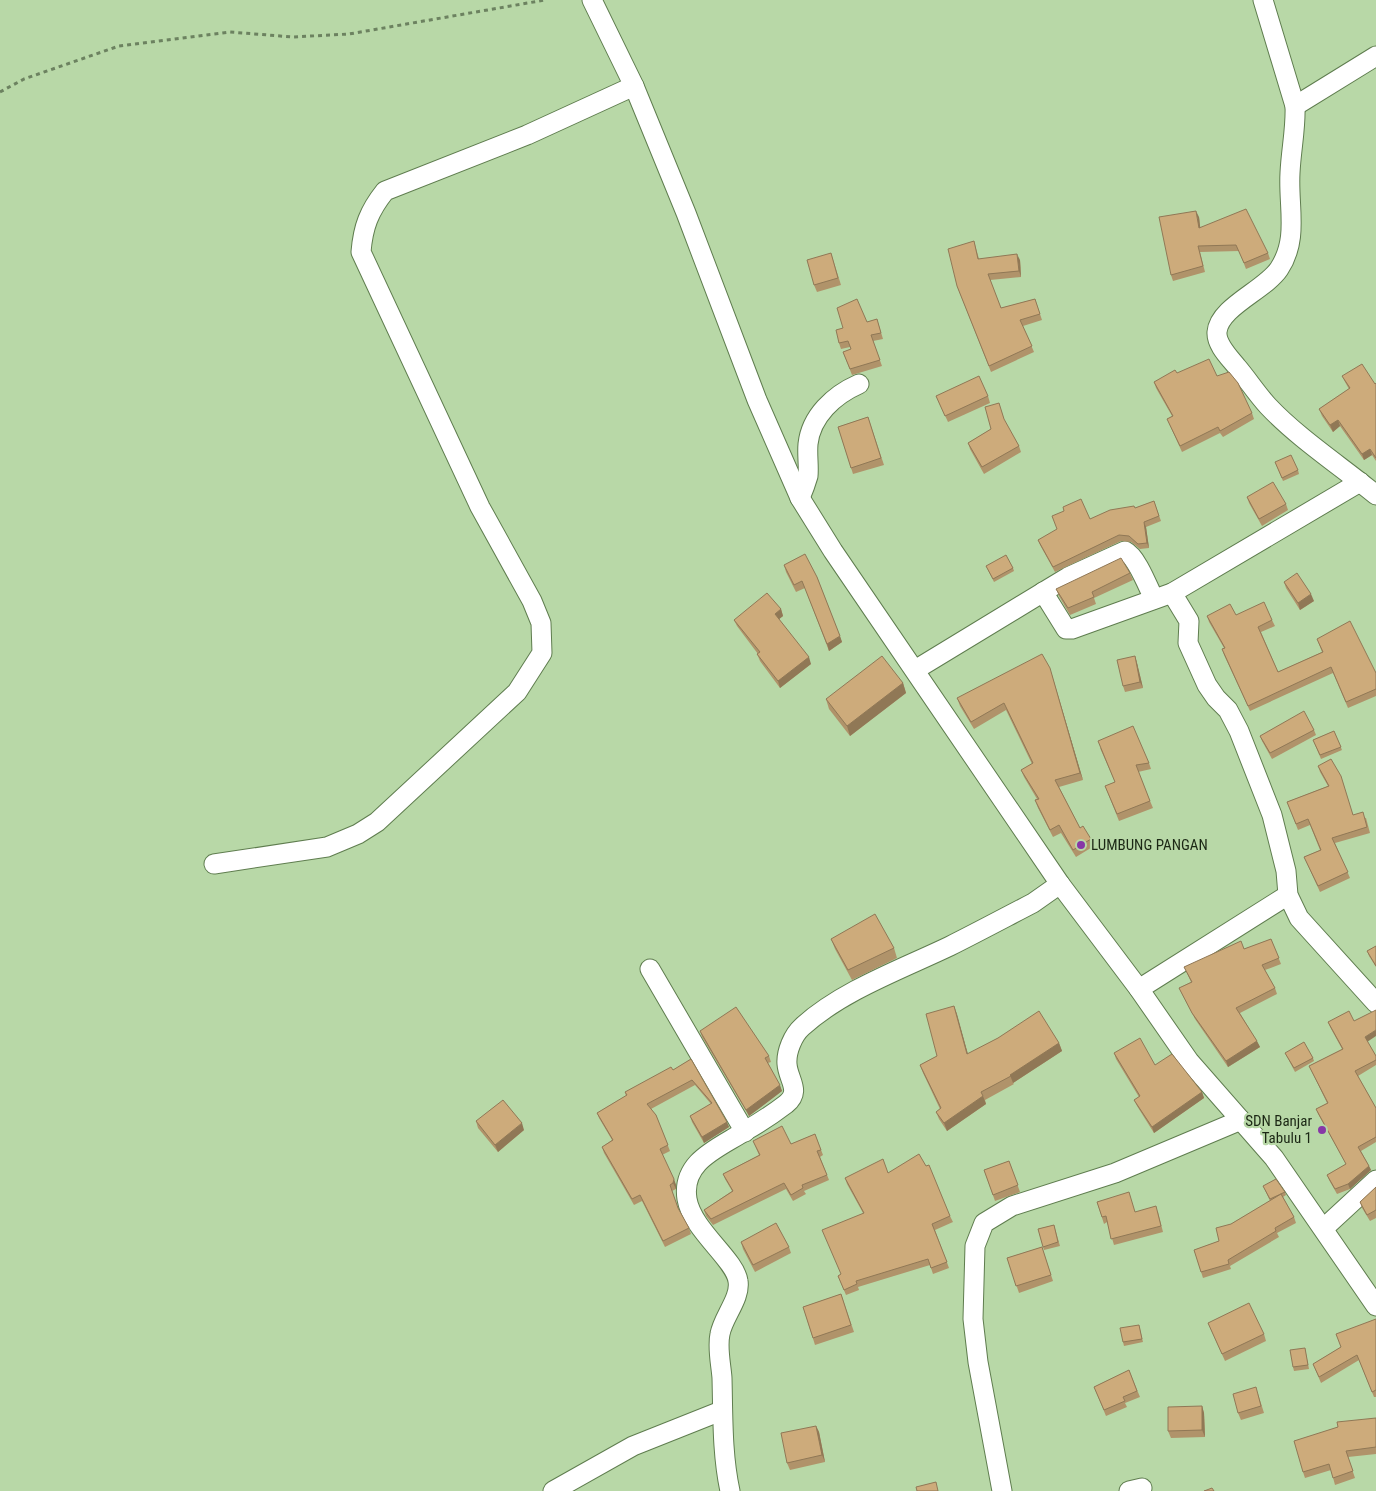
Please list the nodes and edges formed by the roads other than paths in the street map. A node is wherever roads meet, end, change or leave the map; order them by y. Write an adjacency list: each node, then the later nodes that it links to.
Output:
1 (592, 0): 4 (street)
2 (1263, 0): 5 (street)
3 (1376, 56): 5 (street)
4 (634, 86): 9 (street); 14 (street)
5 (1295, 106): 7 (street)
6 (859, 384): 9 (street)
7 (1360, 482): 8 (street); 11 (street)
8 (1376, 495)
9 (800, 498): 13 (street)
10 (1043, 592): 12 (street); 12 (street); 13 (street)
11 (1172, 593): 12 (street); 16 (street)
12 (1154, 599)
13 (915, 670): 15 (street)
14 (214, 864)
15 (1060, 884): 18 (street); 21 (street)
16 (1288, 894): 18 (street); 19 (street)
17 (650, 969): 21 (street)
18 (1139, 990): 20 (street)
19 (1376, 1003)
20 (1241, 1120): 23 (street); 28 (street)
21 (745, 1132): 25 (street)
22 (1376, 1180): 23 (street)
23 (1324, 1228): 24 (street)
24 (1376, 1306)
25 (721, 1411): 26 (street); 27 (street)
26 (554, 1491)
27 (730, 1491)
28 (1002, 1491)

